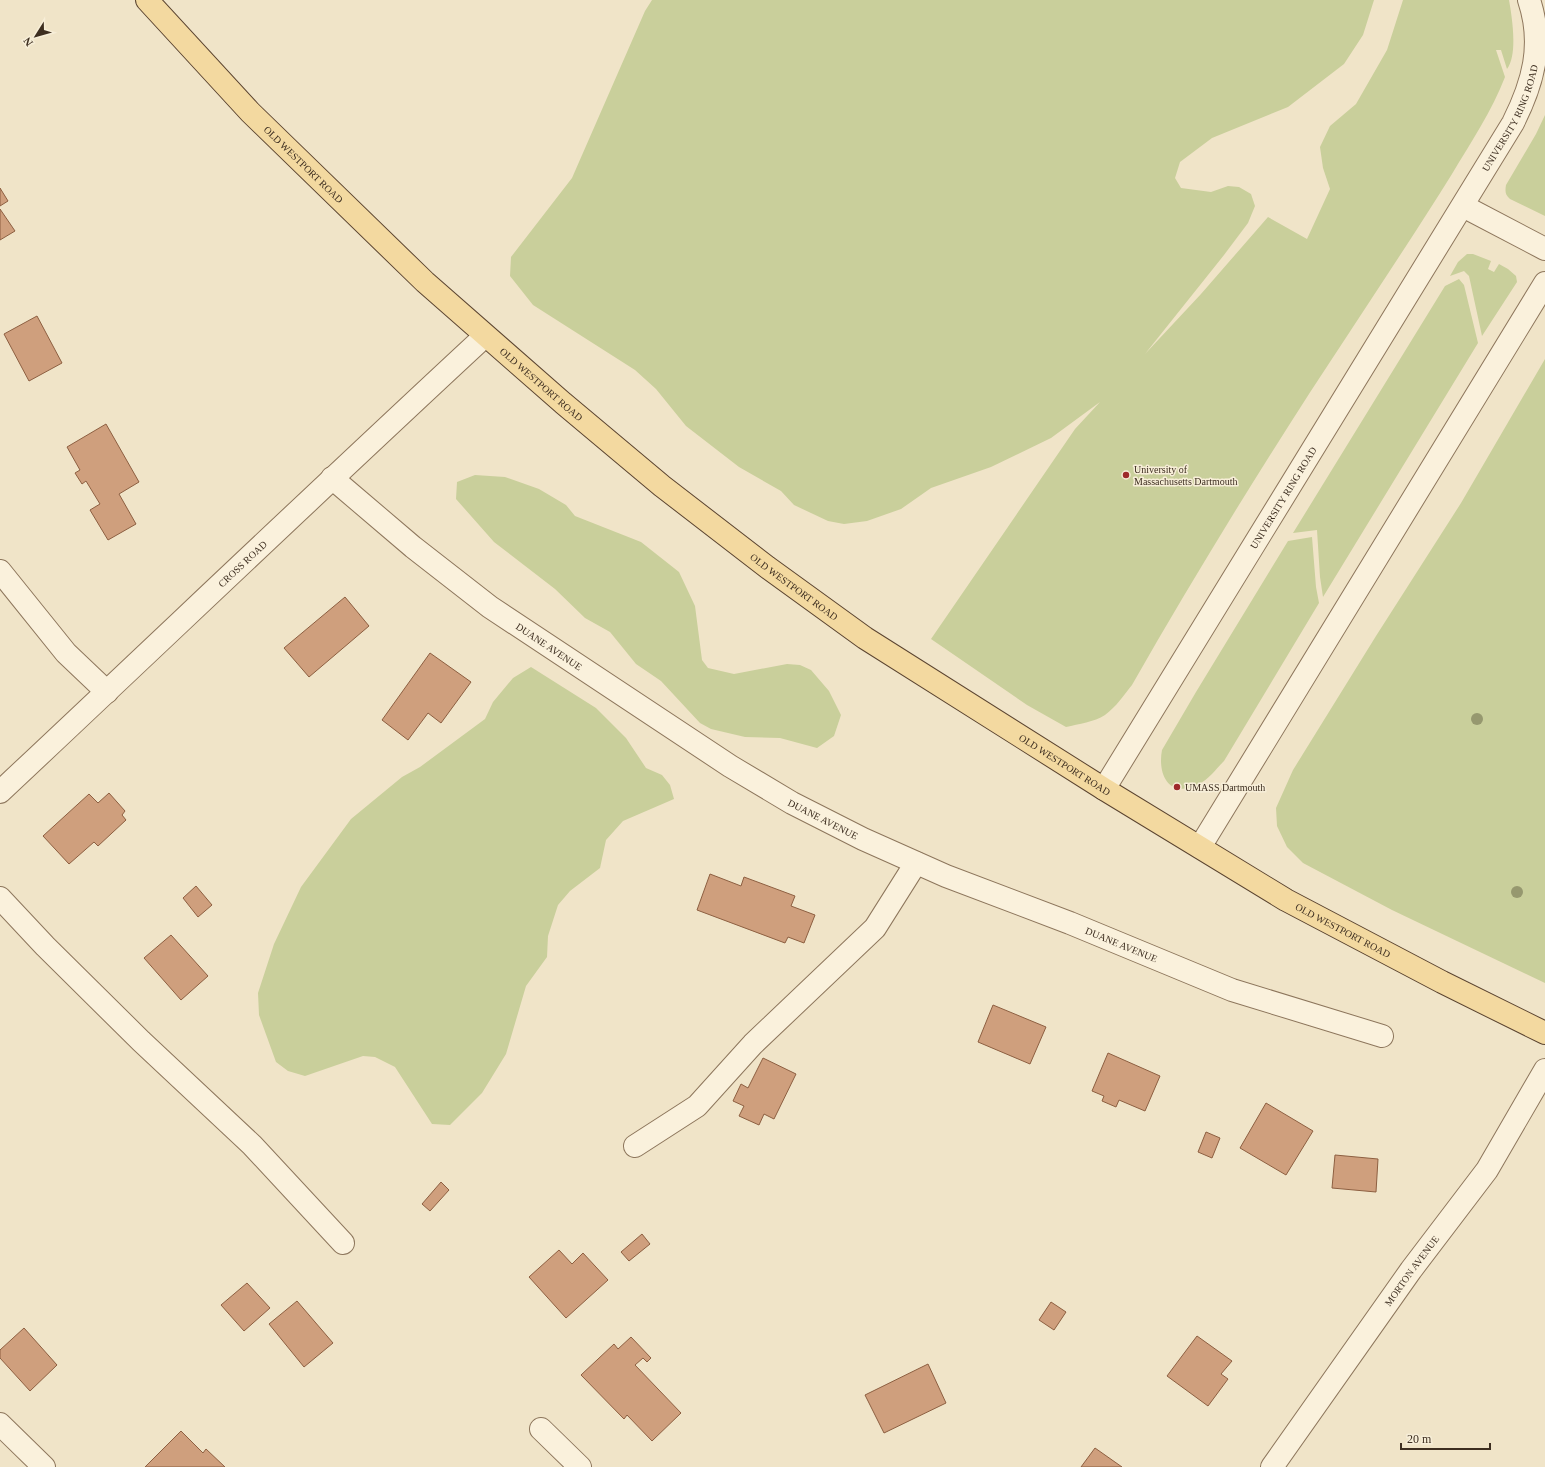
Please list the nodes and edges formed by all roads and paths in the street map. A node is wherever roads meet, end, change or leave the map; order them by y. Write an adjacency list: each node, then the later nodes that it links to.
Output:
1 (147, 0): 6 (main road, OLD WESTPORT ROAD)
2 (1529, 0): 3 (street, UNIVERSITY RING ROAD)
3 (1463, 206): 4 (street); 10 (street, UNIVERSITY RING ROAD)
4 (1545, 249)
5 (1545, 283): 12 (street)
6 (485, 336): 7 (street, CROSS ROAD); 10 (main road, OLD WESTPORT ROAD)
7 (332, 478): 9 (street, CROSS ROAD); 13 (street, DUANE AVENUE)
8 (0, 572): 9 (street)
9 (107, 692): 11 (street, CROSS ROAD)
10 (1104, 789): 12 (main road, OLD WESTPORT ROAD)
11 (0, 792)
12 (1200, 847): 15 (main road, OLD WESTPORT ROAD)
13 (916, 863): 16 (street, DUANE AVENUE); 18 (street)
14 (0, 898): 19 (street)
15 (1545, 1033)
16 (1382, 1036)
17 (1545, 1070): 24 (street, MORTON AVENUE)
18 (635, 1146)
19 (342, 1243)
20 (0, 1424): 22 (street)
21 (541, 1429): 23 (street)
22 (44, 1467)
23 (580, 1467)
24 (1272, 1467)

